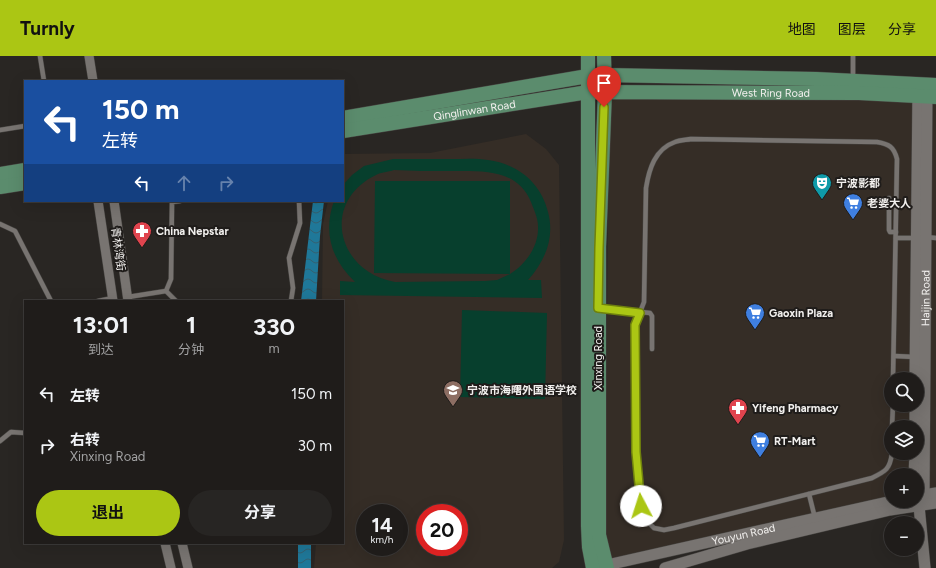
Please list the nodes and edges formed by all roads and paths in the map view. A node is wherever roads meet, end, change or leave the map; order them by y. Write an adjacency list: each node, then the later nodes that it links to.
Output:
1 (40, 56): 8 (lane)
2 (89, 56): 9 (street)
3 (588, 56): 7 (main road, Xinxing Road)
4 (604, 56): 6 (main road, Xinxing Road)
5 (853, 56): 10 (lane)
6 (604, 75): 7 (main road, Qinglinwan Road); 10 (main road, Qinglinwan Road); 13 (main road, Xinxing Road)
7 (588, 76): 12 (main road, Xinxing Road); 14 (main road, Qinglinwan Road)
8 (44, 80)
9 (93, 80)
10 (853, 81): 11 (main road, Qinglinwan Road)
11 (927, 90): 13 (main road, West Ring Road); 29 (street, Haijin Road)
12 (588, 92): 13 (main road, Qinglinwan Road); 17 (main road, Qinglinwan Road); 58 (main road, Xinxing Road)
13 (605, 92): 36 (main road, Xinxing Road)
14 (344, 118)
15 (24, 126): 16 (lane)
16 (0, 130)
17 (344, 131)
18 (24, 170): 19 (main road)
19 (0, 174)
20 (24, 183): 21 (main road)
21 (0, 187)
22 (889, 198): 28 (lane)
23 (98, 202): 33 (street, 青林湾街)
24 (114, 202): 31 (street, 青林湾街)
25 (172, 202): 30 (lane)
26 (298, 202): 35 (lane)
27 (0, 224): 32 (lane)
28 (896, 235): 29 (lane); 37 (lane); 39 (lane)
29 (926, 238): 40 (street, Haijin Road); 46 (street, Haijin Road)
30 (166, 291): 31 (lane); 34 (lane)
31 (128, 299)
32 (50, 300)
33 (113, 300)
34 (175, 300)
35 (291, 300)
36 (598, 308): 37 (lane); 58 (main road, Xinxing Road)
37 (640, 312): 38 (lane); 48 (lane)
38 (652, 349)
39 (894, 356): 40 (lane); 41 (lane)
40 (916, 357): 42 (street, Haijin Road)
41 (893, 372)
42 (915, 372)
43 (24, 432): 44 (lane)
44 (0, 441)
45 (890, 460): 48 (lane)
46 (920, 468)
47 (936, 493): 49 (street, Youyun Road)
48 (809, 494): 55 (lane)
49 (924, 497)
50 (924, 500): 51 (street, Youyun Road)
51 (936, 502)
52 (884, 503): 55 (street, Youyun Road)
53 (895, 508): 61 (street, Youyun Road)
54 (920, 508): 62 (street, Haijin Road)
55 (815, 518): 58 (street, Youyun Road)
56 (165, 544): 59 (street)
57 (182, 544): 60 (street)
58 (600, 567)
59 (171, 568)
60 (188, 568)
61 (665, 568)
62 (925, 568)

